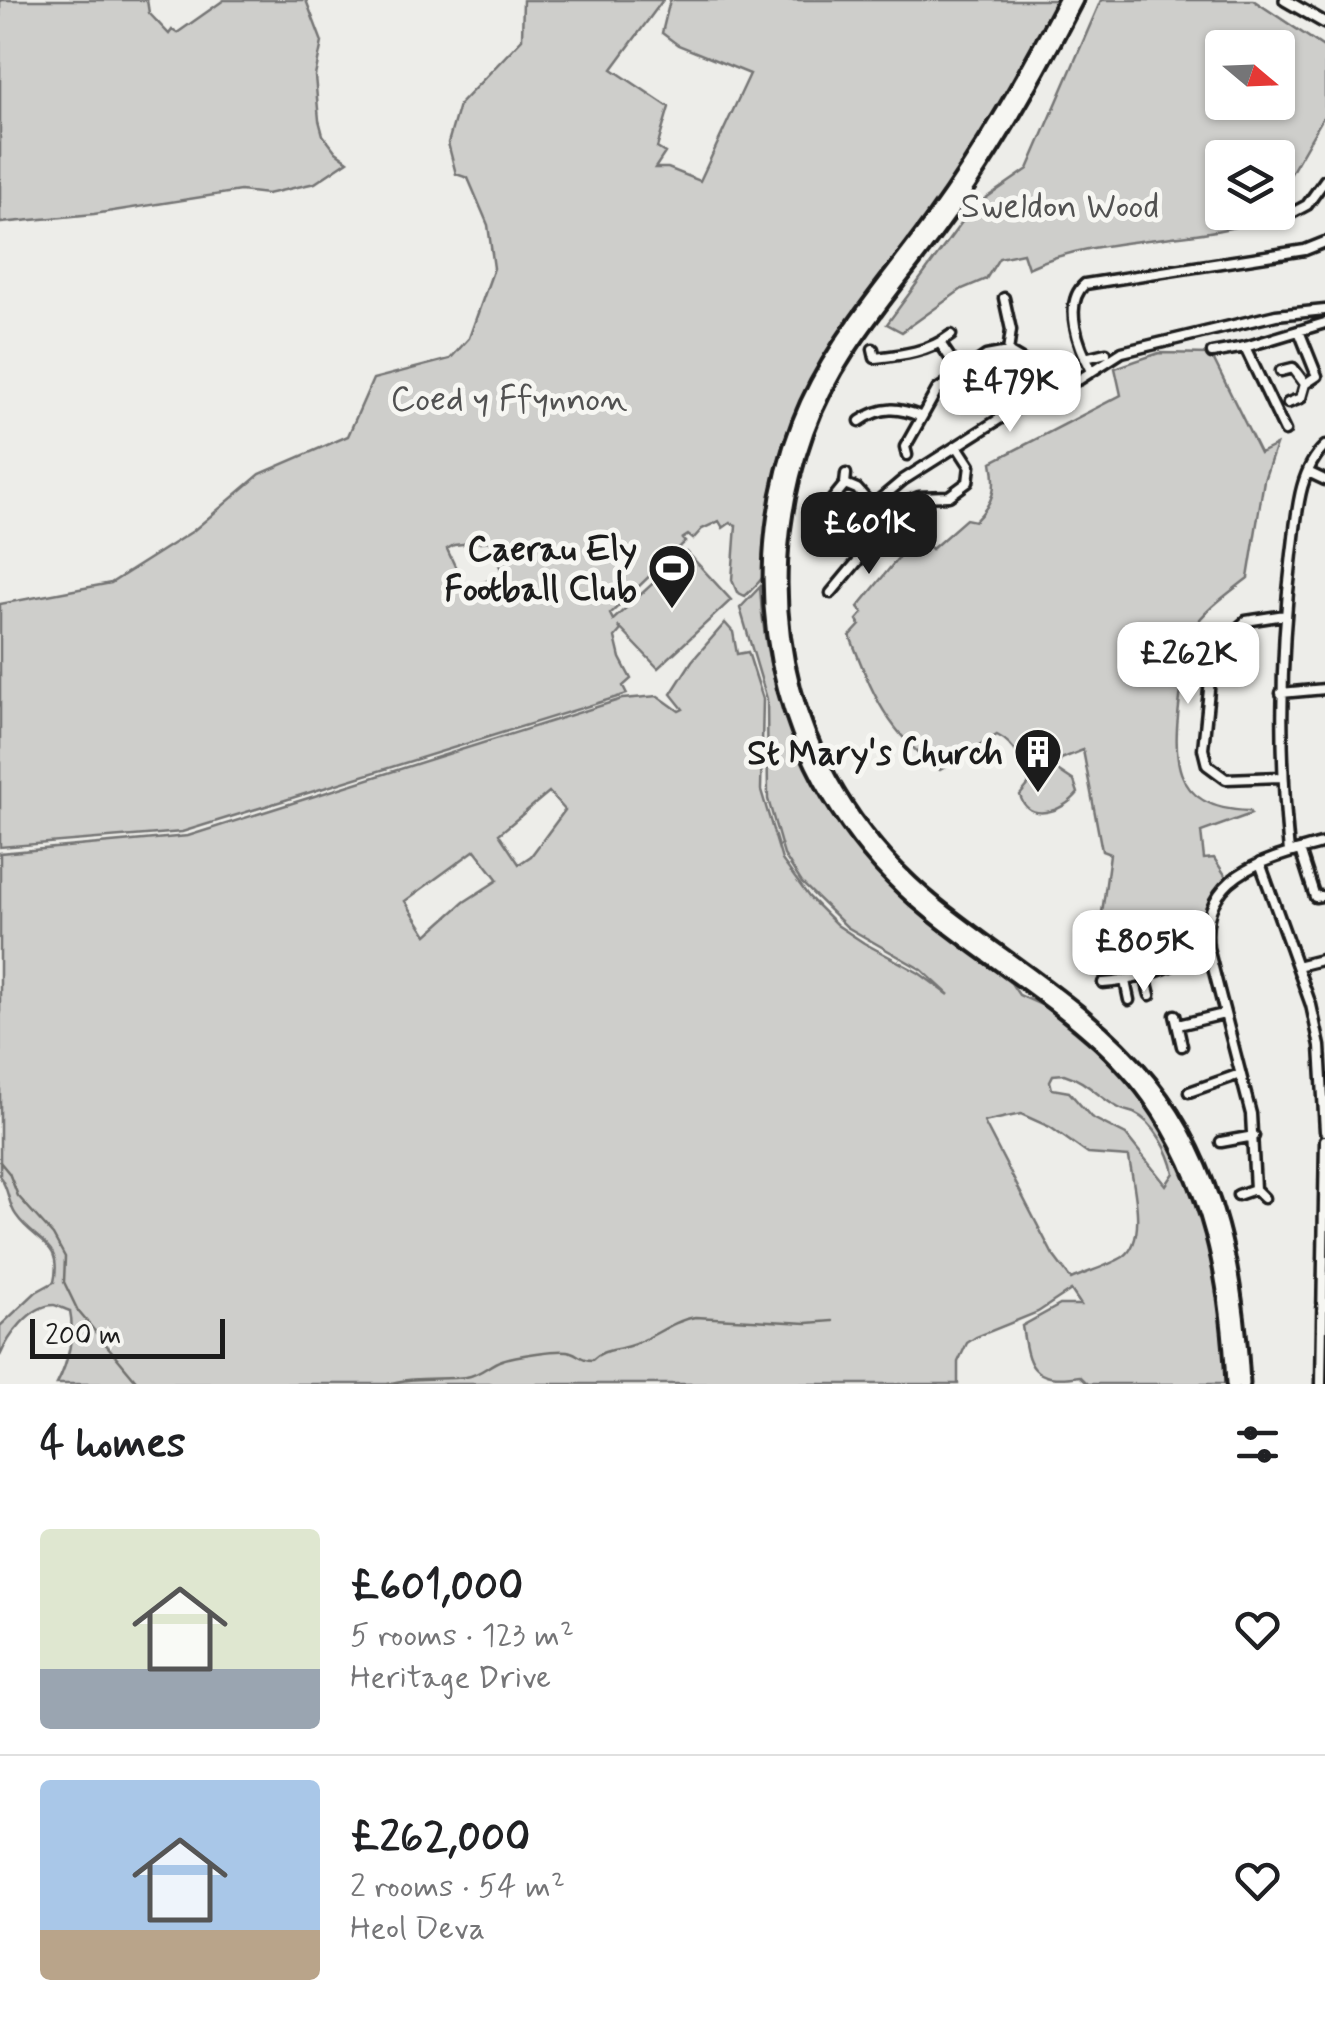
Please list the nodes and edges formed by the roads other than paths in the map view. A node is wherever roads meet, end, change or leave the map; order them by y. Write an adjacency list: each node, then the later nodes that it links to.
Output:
1 (1065, 0): 35 (main road)
2 (1076, 0): 35 (main road)
3 (1286, 0): 4 (street)
4 (1325, 23)
5 (1325, 180): 6 (street)
6 (1295, 211)
7 (1325, 242): 19 (street)
8 (1002, 304): 16 (street)
9 (1325, 310): 20 (street)
10 (1325, 323): 11 (street)
11 (1299, 331): 14 (street); 23 (street)
12 (951, 336): 13 (street)
13 (940, 343): 15 (street); 22 (street)
14 (1245, 348): 17 (street); 28 (street)
15 (874, 349)
16 (1008, 352): 22 (street); 24 (street)
17 (1212, 352)
18 (1106, 354): 19 (street)
19 (1085, 358): 20 (street)
20 (1092, 371): 24 (street)
21 (1282, 371): 23 (street)
22 (961, 374): 26 (street)
23 (1304, 384): 25 (street)
24 (1044, 392): 29 (street)
25 (1288, 403)
26 (922, 417): 27 (street); 31 (street)
27 (860, 421)
28 (1286, 431)
29 (956, 446): 34 (street); 36 (street)
30 (1325, 446): 32 (street)
31 (908, 455)
32 (1308, 472): 33 (street); 38 (street)
33 (1325, 480)
34 (832, 500)
35 (775, 550): 37 (main road)
36 (831, 594)
37 (775, 604): 69 (main road); 70 (main road)
38 (1285, 615): 40 (street); 41 (street)
39 (1325, 689): 40 (street)
40 (1281, 693): 41 (street)
41 (1281, 777): 44 (street)
42 (1325, 844): 43 (street)
43 (1300, 850): 44 (street); 46 (street)
44 (1288, 852): 45 (street)
45 (1260, 863): 47 (street); 49 (street)
46 (1321, 896)
47 (1208, 948): 50 (street); 55 (street)
48 (1325, 959): 49 (street)
49 (1297, 966): 61 (street)
50 (1145, 975): 51 (street); 53 (street)
51 (1126, 982): 52 (street); 54 (street)
52 (1103, 983)
53 (1150, 995)
54 (1129, 1000)
55 (1224, 1014): 57 (street); 59 (street)
56 (1175, 1015): 57 (street)
57 (1178, 1025): 58 (street)
58 (1182, 1046)
59 (1240, 1074): 60 (street); 62 (street)
60 (1189, 1092)
61 (1325, 1131)
62 (1254, 1136): 64 (street); 65 (street)
63 (1325, 1140): 68 (street)
64 (1221, 1142)
65 (1255, 1188): 66 (street); 67 (street)
66 (1238, 1195)
67 (1264, 1198)
68 (1324, 1303): 71 (street)
69 (1233, 1384)
70 (1243, 1384)
71 (1321, 1384)

